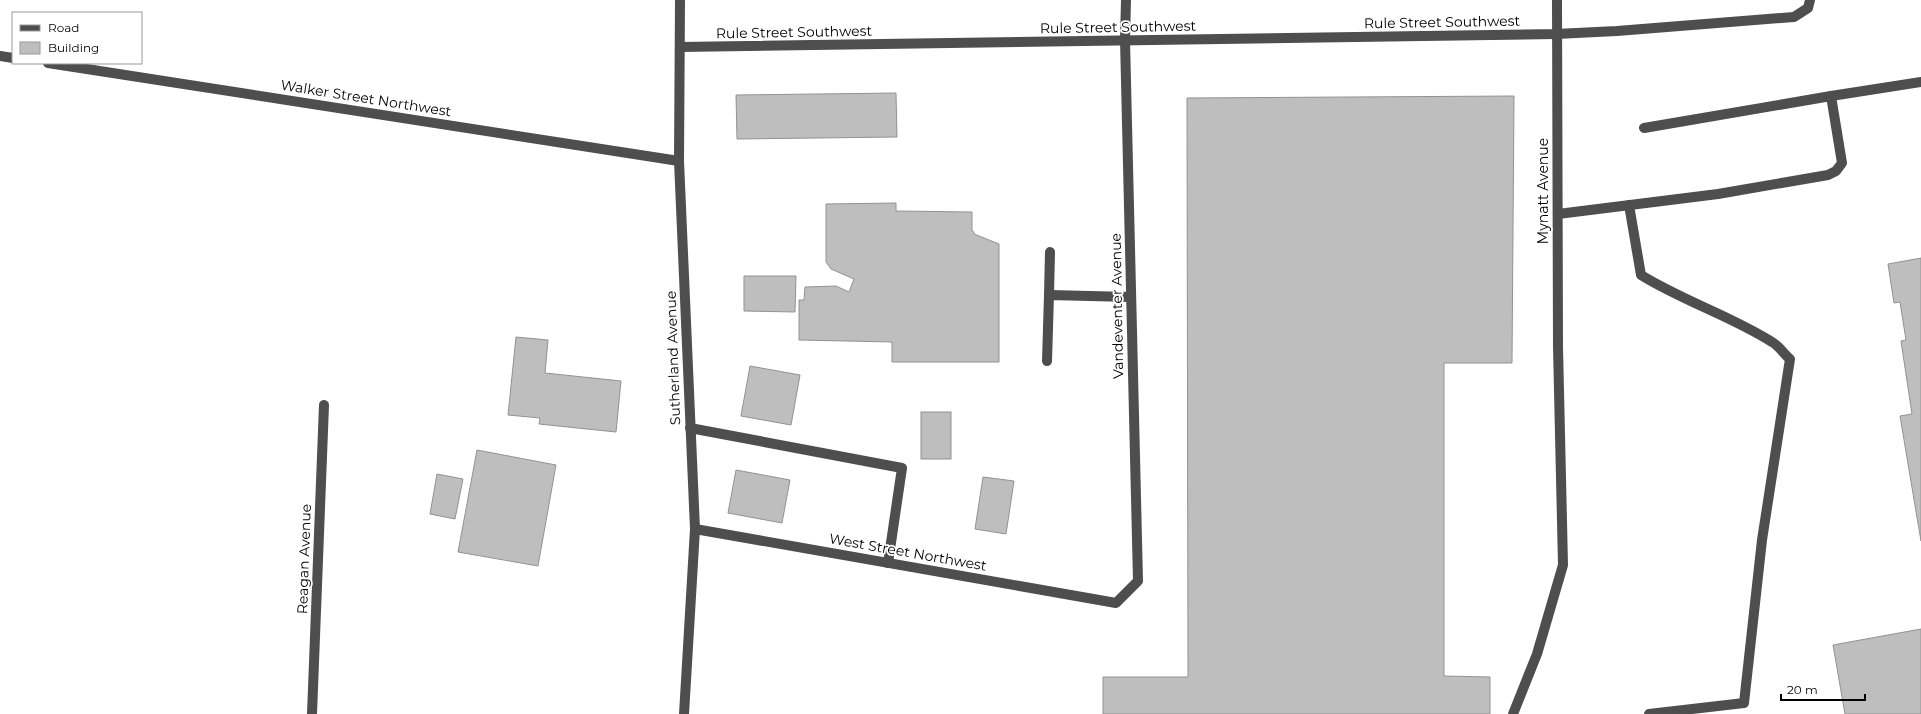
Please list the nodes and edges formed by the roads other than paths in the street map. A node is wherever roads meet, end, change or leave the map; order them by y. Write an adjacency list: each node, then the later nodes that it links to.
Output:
1 (680, 0): 7 (street, Sutherland Avenue)
2 (1126, 0): 6 (street, Vandeventer Avenue)
3 (1557, 0): 5 (street, Mynatt Avenue)
4 (1810, 0): 5 (street, Rule Street Southwest)
5 (1556, 34): 6 (street, Rule Street Southwest); 16 (street, Mynatt Avenue)
6 (1125, 40): 7 (street, Rule Street Southwest); 19 (street, Vandeventer Avenue)
7 (680, 47): 14 (street, Sutherland Avenue)
8 (0, 56): 9 (street)
9 (12, 58)
10 (54, 64): 14 (street, Walker Street Northwest)
11 (1921, 82): 12 (street)
12 (1831, 96): 13 (street); 15 (street)
13 (1644, 128)
14 (679, 161): 22 (street, Sutherland Avenue)
15 (1629, 205): 16 (street); 29 (street)
16 (1558, 214): 28 (street, Mynatt Avenue)
17 (1050, 252): 18 (street)
18 (1049, 295): 19 (street); 20 (street)
19 (1131, 297): 25 (street, Vandeventer Avenue)
20 (1047, 362)
21 (324, 405): 26 (street, Reagan Avenue)
22 (690, 428): 23 (street, Sutherland Avenue); 24 (street)
23 (695, 530): 24 (street, West Street Northwest); 27 (street, Sutherland Avenue)
24 (888, 563): 25 (street, West Street Northwest)
25 (1116, 603)
26 (312, 714)
27 (684, 714)
28 (1512, 714)
29 (1649, 714)

